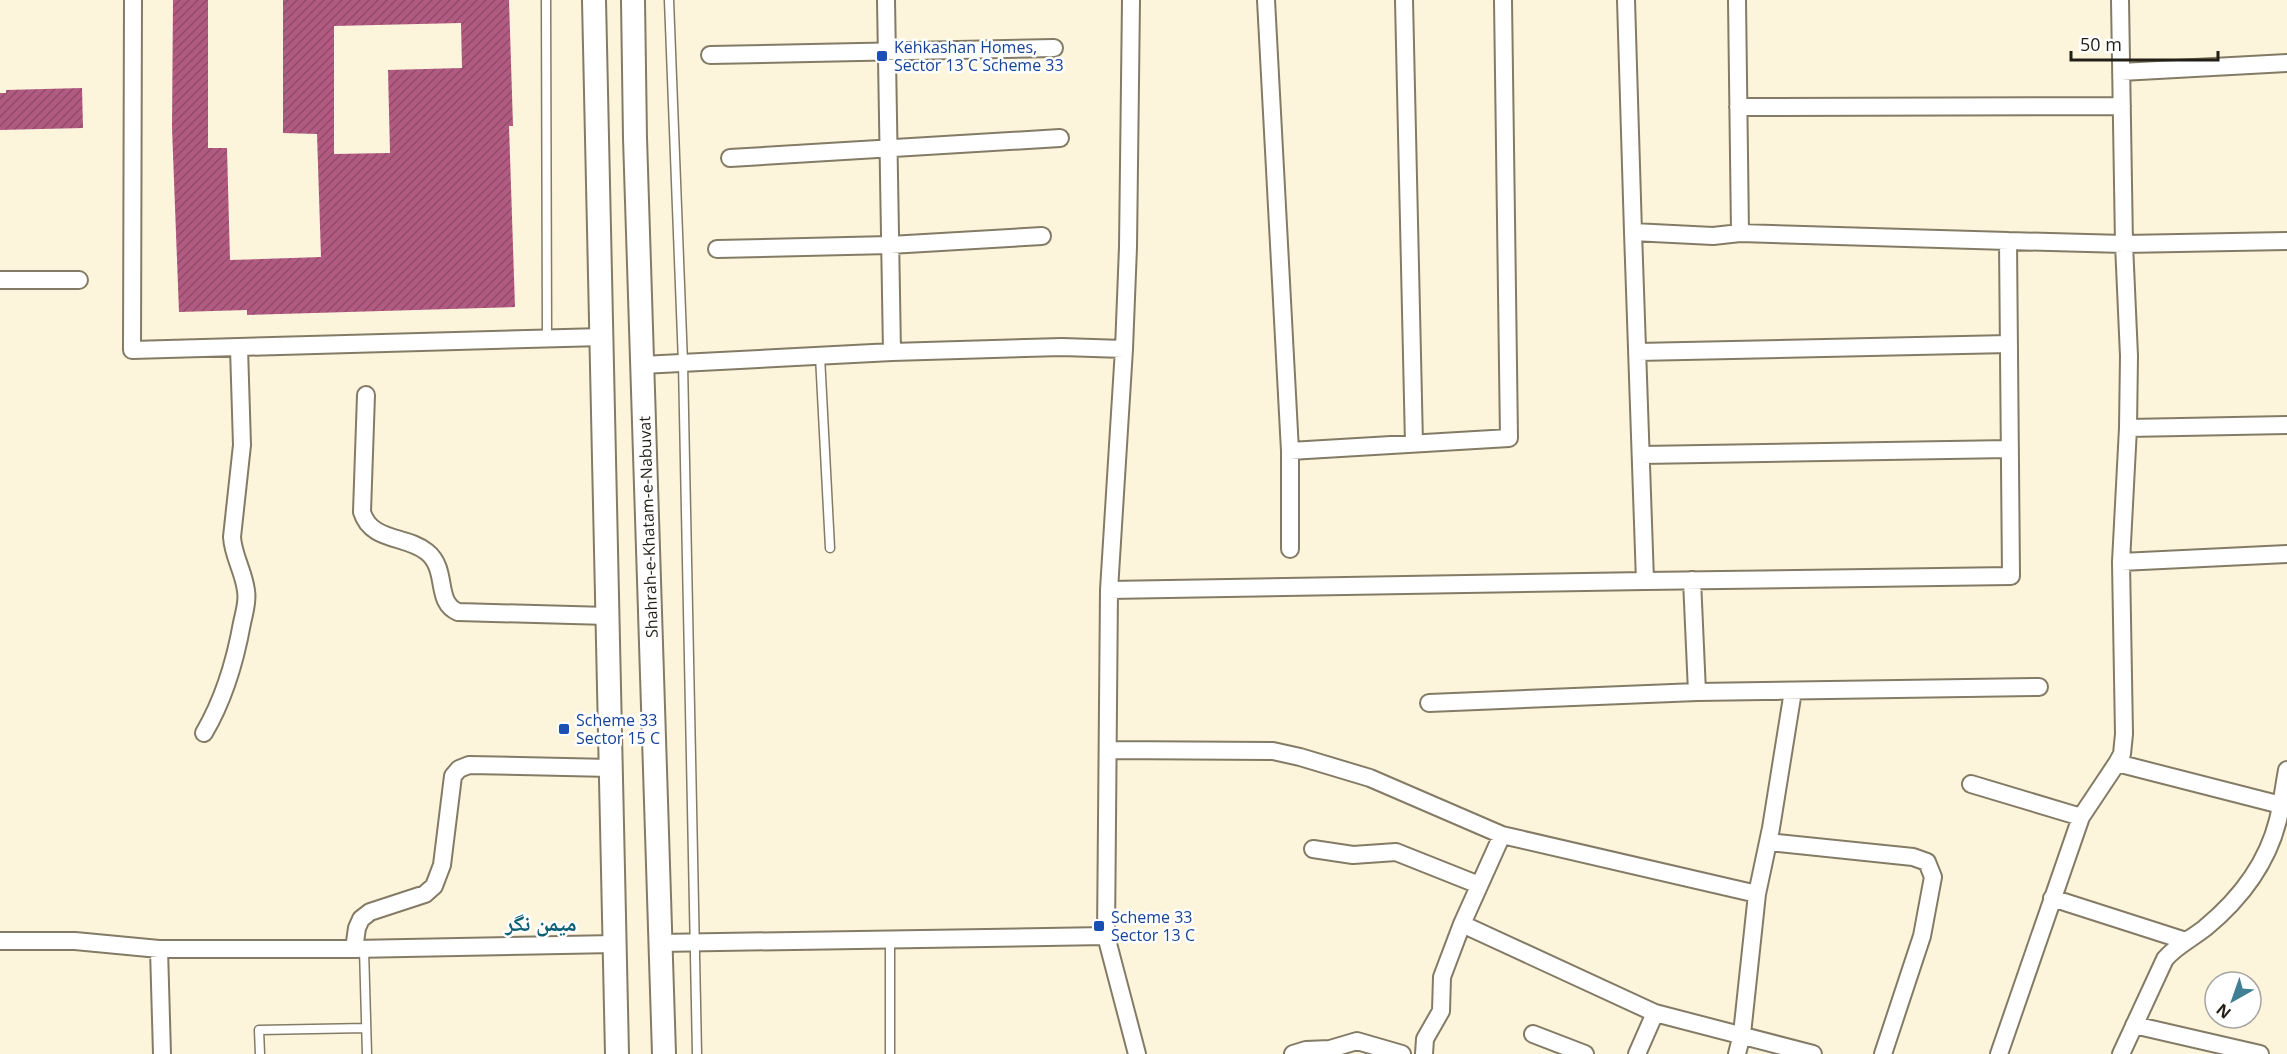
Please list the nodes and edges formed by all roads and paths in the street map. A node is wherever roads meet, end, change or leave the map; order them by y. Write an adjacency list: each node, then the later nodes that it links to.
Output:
1 (133, 0): 37 (street)
2 (546, 0): 35 (lane)
3 (594, 0): 34 (main road)
4 (633, 0): 43 (main road, Shahrah-e-Khatam-e-Nabuvat)
5 (669, 0): 42 (lane)
6 (886, 0): 15 (street)
7 (1131, 0): 38 (street)
8 (1266, 0): 49 (street)
9 (1404, 0): 47 (street)
10 (1503, 0): 47 (street)
11 (1626, 0): 24 (street)
12 (1737, 0): 20 (street)
13 (2120, 0): 18 (street)
14 (1054, 48): 15 (street)
15 (887, 51): 16 (street); 22 (street)
16 (710, 55)
17 (2287, 63): 18 (street)
18 (2121, 72): 19 (street)
19 (2121, 106): 20 (street); 29 (street)
20 (1738, 107): 25 (street)
21 (1060, 138): 22 (street)
22 (888, 149): 23 (street); 30 (street)
23 (730, 158)
24 (1633, 232): 25 (street); 40 (street)
25 (1740, 233): 27 (street)
26 (1042, 236): 30 (street)
27 (2008, 241): 29 (street); 36 (street)
28 (2287, 241): 29 (street)
29 (2124, 244): 46 (street)
30 (890, 245): 31 (street); 39 (street)
31 (717, 249)
32 (0, 280): 33 (street)
33 (79, 280)
34 (602, 338): 35 (street); 58 (main road)
35 (547, 339): 37 (street)
36 (2009, 344): 40 (street); 48 (street)
37 (239, 348): 63 (street)
38 (1124, 349): 39 (street); 57 (street)
39 (892, 352): 41 (street)
40 (1637, 352): 50 (street)
41 (820, 356): 42 (street); 51 (lane)
42 (683, 363): 43 (street); 82 (lane)
43 (642, 365): 83 (main road, Shahrah-e-Khatam-e-Nabuvat)
44 (366, 395): 58 (street)
45 (2287, 424): 46 (street)
46 (2128, 428): 54 (street)
47 (1414, 444): 49 (street)
48 (2010, 448): 50 (street); 56 (street)
49 (1290, 451): 52 (street)
50 (1641, 455): 55 (street)
51 (830, 548)
52 (1290, 549)
53 (2287, 554): 54 (street)
54 (2121, 562): 65 (street)
55 (1645, 580): 56 (street); 57 (street)
56 (1692, 580): 61 (street)
57 (1109, 590): 64 (street)
58 (608, 616): 66 (main road)
59 (2039, 687): 60 (street)
60 (1793, 691): 61 (street); 72 (street)
61 (1697, 692): 62 (street)
62 (1429, 703)
63 (204, 733)
64 (1108, 750): 71 (street); 78 (street)
65 (2117, 763): 69 (street); 70 (street)
66 (611, 768): 84 (main road); 86 (street)
67 (2287, 770): 69 (street)
68 (1971, 784): 70 (street)
69 (2283, 800): 81 (street)
70 (2081, 818): 76 (street)
71 (1502, 835): 74 (street); 75 (street)
72 (1768, 842): 75 (street); 107 (street)
73 (1313, 849): 74 (street)
74 (1479, 885): 77 (street)
75 (1757, 894): 91 (street)
76 (2052, 897): 81 (street); 108 (street)
77 (1462, 924): 87 (street); 102 (street)
78 (1106, 936): 79 (street); 99 (street)
79 (890, 939): 82 (street); 98 (lane)
80 (0, 940): 85 (street)
81 (2186, 941): 88 (street)
82 (694, 942): 83 (street); 97 (lane)
83 (660, 943): 96 (main road, Shahrah-e-Khatam-e-Nabuvat)
84 (615, 944): 86 (street); 95 (main road)
85 (159, 948): 86 (street); 92 (street)
86 (359, 949): 89 (lane)
87 (1655, 1012): 91 (street); 104 (street)
88 (2134, 1025): 109 (street); 110 (street)
89 (366, 1028): 93 (lane); 94 (lane)
90 (1533, 1034): 103 (street)
91 (1742, 1034): 105 (street); 106 (street)
92 (162, 1054)
93 (260, 1054)
94 (367, 1054)
95 (617, 1054)
96 (664, 1054)
97 (697, 1054)
98 (890, 1054)
99 (1137, 1054)
100 (1293, 1054): 101 (street)
101 (1402, 1054)
102 (1424, 1054)
103 (1585, 1054)
104 (1637, 1054)
105 (1737, 1054)
106 (1813, 1054)
107 (1883, 1054)
108 (2000, 1054)
109 (2121, 1054)
110 (2260, 1054)

